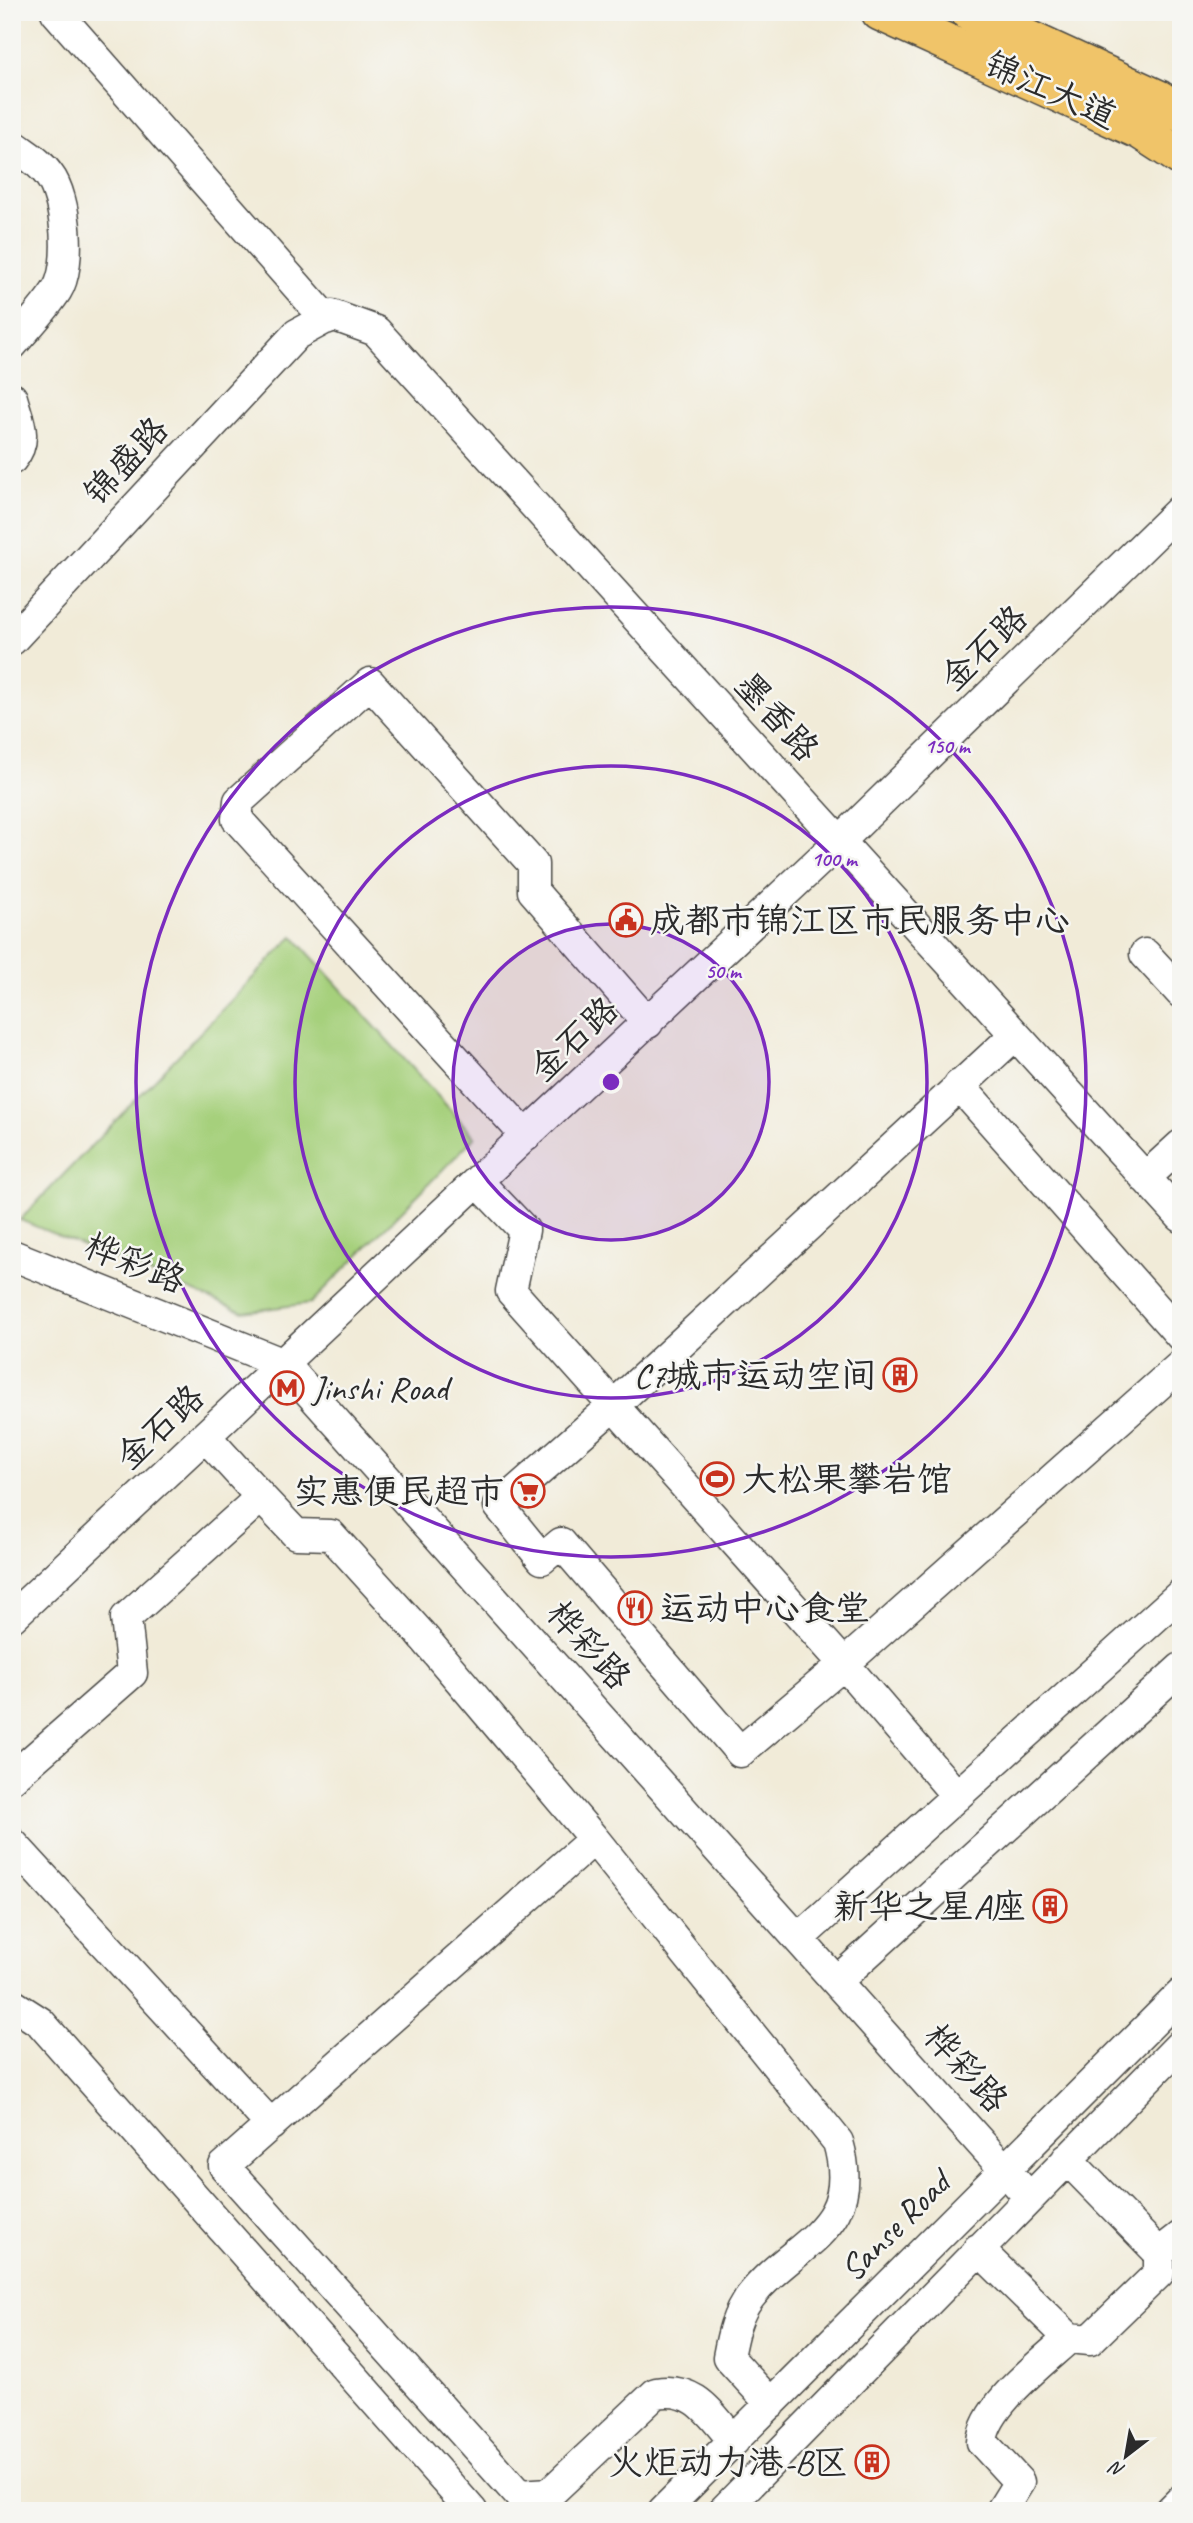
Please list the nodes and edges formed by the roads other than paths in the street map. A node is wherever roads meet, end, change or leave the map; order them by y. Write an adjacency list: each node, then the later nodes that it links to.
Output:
1 (56, 12): 7 (street)
2 (880, 12): 6 (main road, 锦江大道)
3 (969, 12): 4 (main road, 锦江大道)
4 (1181, 113)
5 (12, 144): 8 (street)
6 (1181, 157)
7 (326, 318): 12 (street, 锦盛路); 13 (street, 墨香路)
8 (12, 345)
9 (12, 398): 10 (street)
10 (12, 459)
11 (1181, 509): 13 (street, 金石路)
12 (12, 640)
13 (839, 842): 16 (street, 金石路); 17 (street, 墨香路)
14 (1144, 954): 15 (street)
15 (1181, 993)
16 (648, 1023): 19 (street, 金石路); 19 (street)
17 (1015, 1035): 18 (street); 21 (street, 墨香路)
18 (959, 1085): 25 (street); 28 (street)
19 (526, 1136): 22 (street, 金石路)
20 (1181, 1145): 21 (street)
21 (1145, 1178): 23 (street, 墨香路)
22 (478, 1182): 26 (street, 金石路); 28 (street)
23 (1181, 1217)
24 (12, 1255): 26 (street, 桦彩路)
25 (1181, 1336)
26 (284, 1364): 29 (street, 金石路); 39 (street, 桦彩路)
27 (1181, 1365): 33 (street)
28 (613, 1406): 33 (street); 33 (street)
29 (206, 1437): 30 (street); 32 (street, 金石路)
30 (261, 1497): 35 (street); 37 (street)
31 (1181, 1594): 36 (street)
32 (12, 1617)
33 (844, 1664): 36 (street)
34 (1181, 1668): 40 (street)
35 (12, 1778)
36 (957, 1796): 39 (street)
37 (594, 1839): 44 (street); 51 (street)
38 (12, 1843): 44 (street)
39 (799, 1938): 40 (street, 桦彩路)
40 (837, 1981): 46 (street, 桦彩路)
41 (1181, 1994): 46 (street, Sanse Road)
42 (12, 2004): 54 (street)
43 (1181, 2044): 45 (street)
44 (271, 2125): 52 (street)
45 (1067, 2159): 47 (street); 48 (street)
46 (1006, 2170): 47 (street, 桦彩路); 51 (street, Sanse Road)
47 (1029, 2197): 49 (street)
48 (1170, 2244): 50 (street)
49 (978, 2249): 50 (street); 56 (street)
50 (1069, 2337): 57 (street)
51 (771, 2404): 52 (street, Sanse Road)
52 (734, 2441): 55 (street, Sanse Road)
53 (1181, 2500): 58 (street)
54 (472, 2511)
55 (663, 2511)
56 (723, 2511)
57 (1000, 2511)
58 (1170, 2511)

